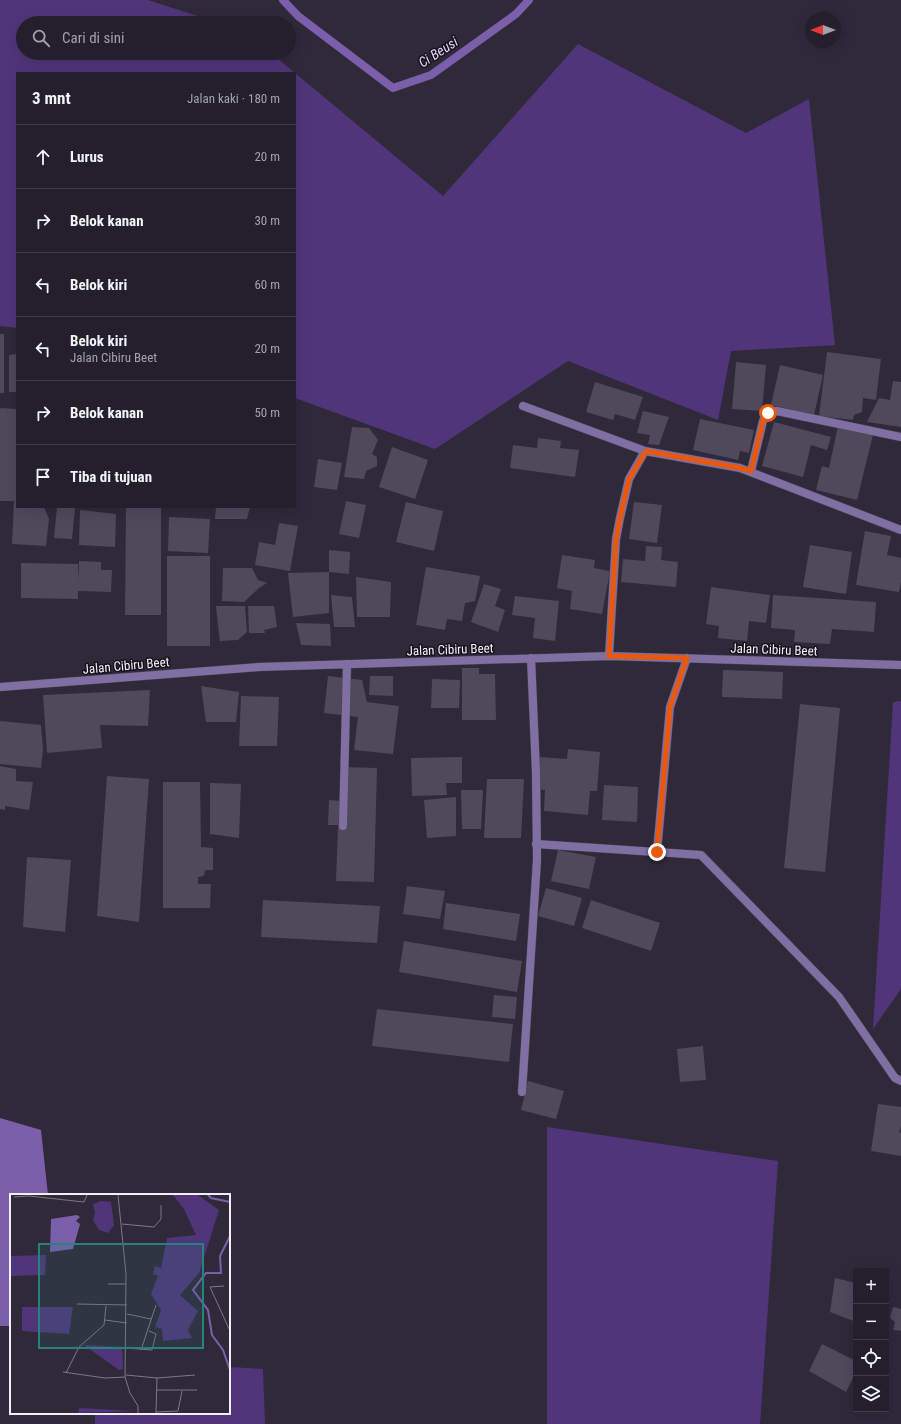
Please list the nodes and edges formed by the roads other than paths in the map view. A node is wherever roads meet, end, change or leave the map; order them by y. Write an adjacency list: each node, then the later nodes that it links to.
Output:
1 (523, 406): 3 (street)
2 (901, 437): 4 (street)
3 (646, 451): 4 (street); 6 (street)
4 (751, 471): 5 (street)
5 (901, 530)
6 (609, 656): 7 (street, Jalan Cibiru Beet); 8 (street, Jalan Cibiru Beet)
7 (531, 658): 9 (street, Jalan Cibiru Beet); 13 (street)
8 (687, 658): 10 (street, Jalan Cibiru Beet); 14 (street)
9 (347, 664): 11 (street, Jalan Cibiru Beet); 12 (street)
10 (901, 665)
11 (0, 687)
12 (343, 826)
13 (536, 844): 14 (street); 16 (street)
14 (657, 852): 15 (street)
15 (901, 1081)
16 (522, 1092)

